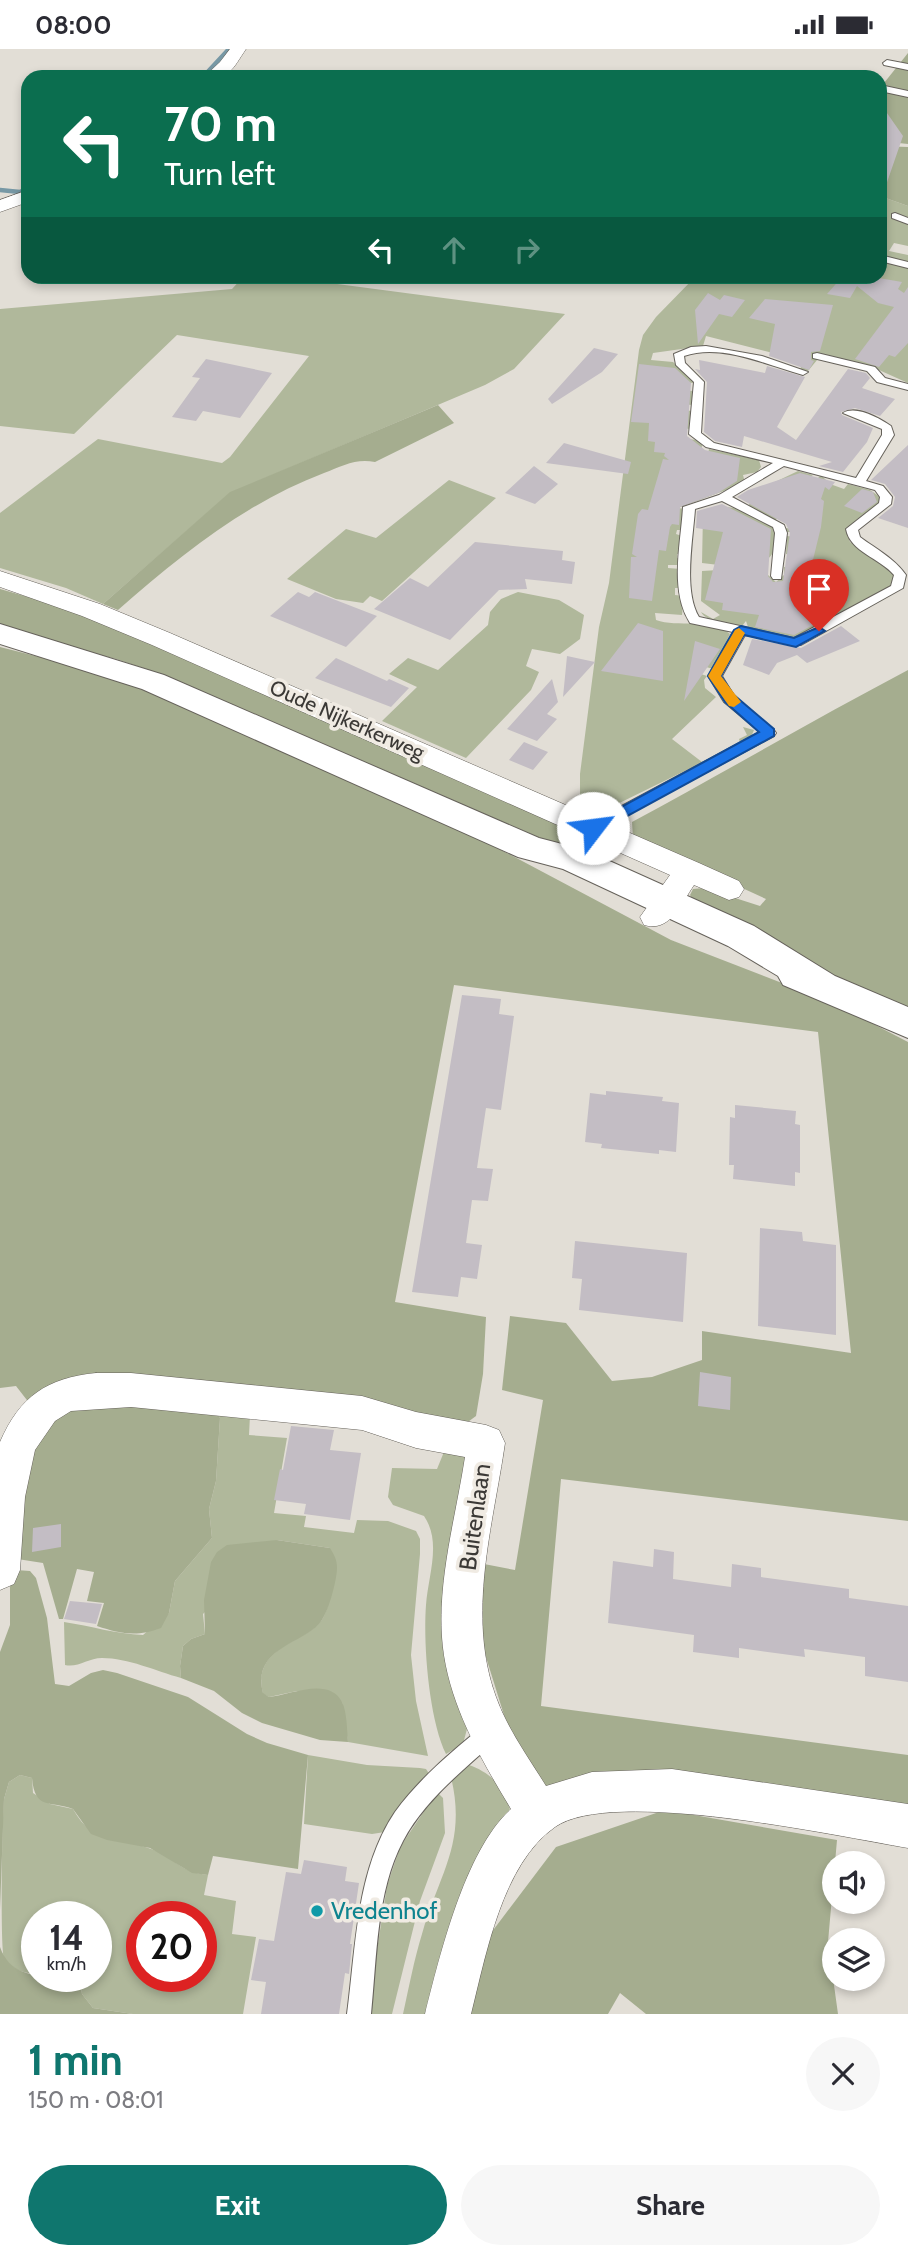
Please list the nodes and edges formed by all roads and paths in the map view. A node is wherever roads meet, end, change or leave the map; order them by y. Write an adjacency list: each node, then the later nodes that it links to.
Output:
1 (238, 49): 4 (street)
2 (887, 64): 3 (lane)
3 (908, 67)
4 (221, 70)
5 (887, 90): 6 (lane)
6 (908, 94)
7 (21, 198): 8 (street)
8 (0, 206)
9 (895, 216): 10 (lane)
10 (908, 221)
11 (887, 260): 12 (lane)
12 (908, 265)
13 (817, 356): 15 (lane)
14 (803, 372): 17 (lane)
15 (908, 387)
16 (849, 413): 18 (lane)
17 (783, 462): 18 (lane); 19 (lane)
18 (860, 482): 22 (lane)
19 (723, 497): 20 (lane); 22 (lane)
20 (777, 576)
21 (0, 579): 26 (street, Oude Nijkerkerweg)
22 (741, 630): 26 (lane)
23 (0, 634): 25 (street, Oude Nijkerkerweg)
24 (0, 641): 25 (street, Oude Nijkerkerweg)
25 (38, 647): 29 (street, Oude Nijkerkerweg)
26 (593, 828): 27 (street, Oude Nijkerkerweg)
27 (689, 870): 28 (street, Oude Nijkerkerweg); 29 (street)
28 (729, 889)
29 (661, 909): 30 (street, Oude Nijkerkerweg)
30 (908, 1023)
31 (0, 1570): 32 (street, Buitenlaan)
32 (489, 1733): 33 (street, Buitenlaan); 35 (lane)
33 (538, 1813): 34 (street); 36 (street)
34 (908, 1826)
35 (359, 2014)
36 (448, 2014)

